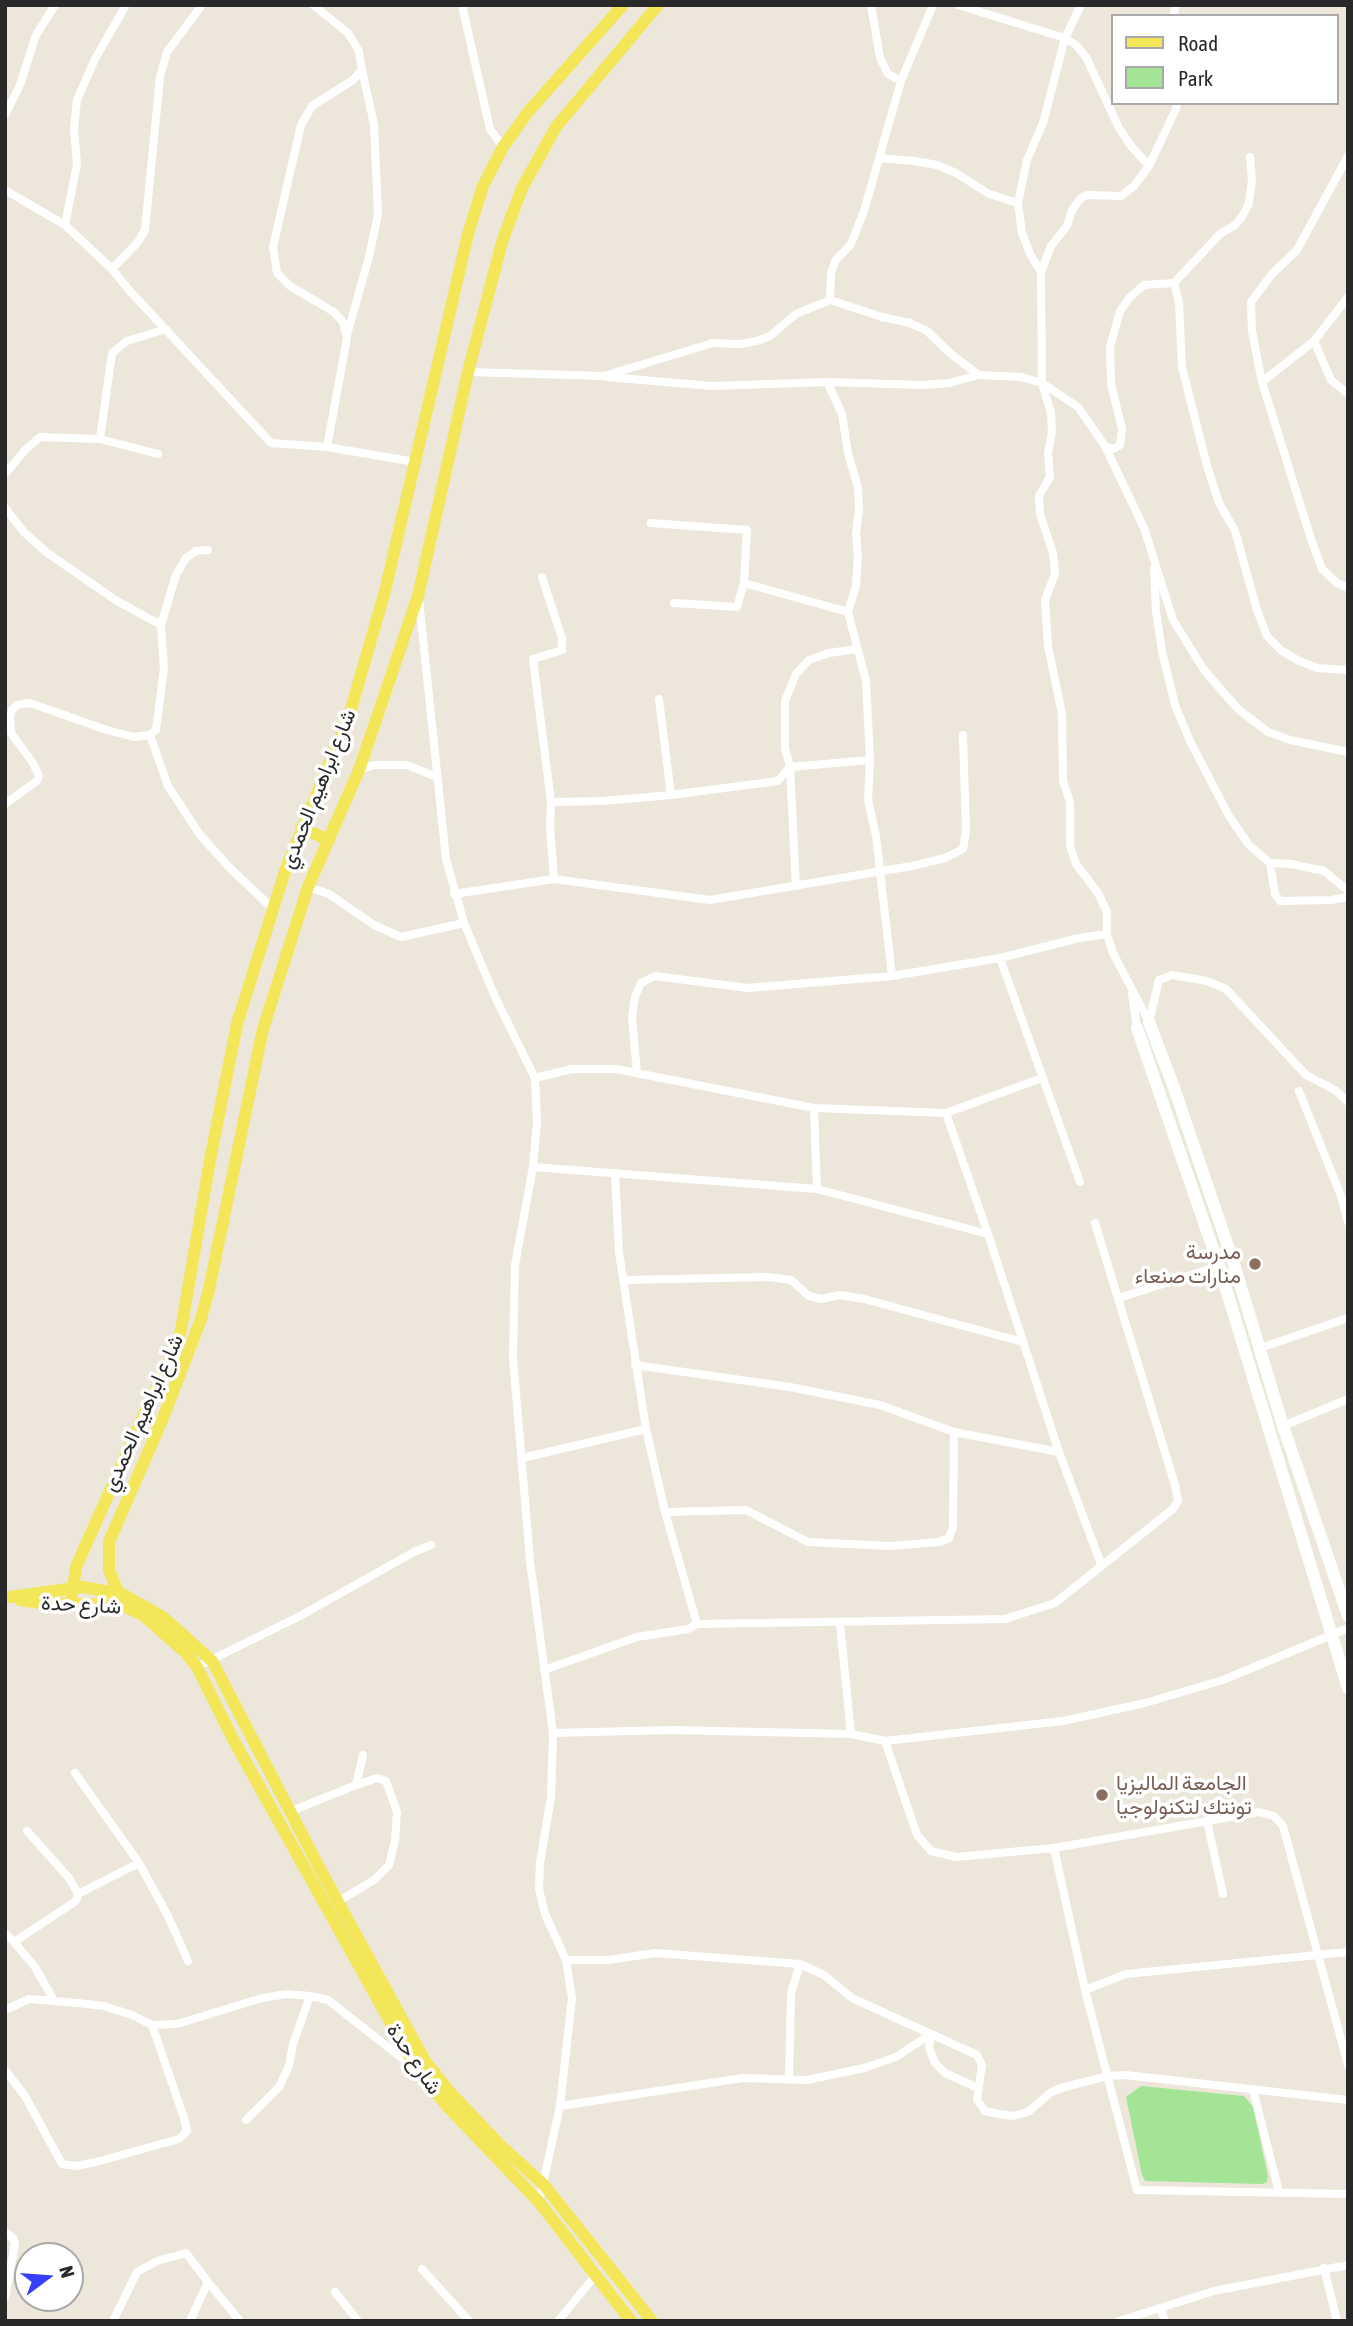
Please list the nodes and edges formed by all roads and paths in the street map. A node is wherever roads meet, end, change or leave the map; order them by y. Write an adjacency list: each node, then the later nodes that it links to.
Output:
1 (55, 5): 16 (street)
2 (126, 5): 24 (street)
3 (202, 5): 25 (street)
4 (313, 5): 13 (street)
5 (462, 5): 17 (street)
6 (623, 5): 17 (main road, شارع ابراهيم الحمدي)
7 (658, 5): 33 (main road, شارع ابراهيم الحمدي)
8 (871, 5): 14 (street)
9 (933, 5): 14 (street)
10 (958, 5): 12 (street)
11 (1082, 5): 12 (street)
12 (1065, 38): 21 (street); 23 (street)
13 (362, 70): 31 (street); 31 (street)
14 (901, 80): 19 (street)
15 (1177, 105): 21 (street)
16 (5, 114)
17 (503, 147): 44 (main road, شارع ابراهيم الحمدي)
18 (1250, 157): 27 (street)
19 (879, 158): 23 (street); 29 (street)
20 (1347, 162): 37 (street)
21 (1149, 166): 26 (street)
22 (5, 190): 24 (street)
23 (1018, 203): 26 (street)
24 (65, 225): 25 (street)
25 (112, 269): 30 (street)
26 (1041, 272): 38 (street)
27 (1174, 283): 41 (street); 58 (street)
28 (1348, 297): 32 (street)
29 (830, 300): 34 (street); 35 (street)
30 (166, 329): 40 (street); 42 (street)
31 (347, 338): 42 (street)
32 (1314, 341): 37 (street); 39 (street)
33 (468, 372): 35 (street); 53 (main road, شارع ابراهيم الحمدي)
34 (979, 375): 36 (street); 38 (street)
35 (604, 376): 36 (street)
36 (827, 382): 55 (street)
37 (1262, 382): 52 (street)
38 (1042, 383): 41 (street); 82 (street)
39 (1348, 394)
40 (100, 439): 43 (street); 45 (street)
41 (1105, 446): 49 (street)
42 (327, 447): 44 (street)
43 (158, 454)
44 (415, 462): 70 (main road, شارع ابراهيم الحمدي)
45 (5, 474)
46 (5, 508): 56 (street)
47 (651, 523): 51 (street)
48 (208, 550): 56 (street)
49 (1154, 566): 62 (street); 72 (street)
50 (542, 577): 68 (street)
51 (744, 583): 54 (street); 55 (street)
52 (1348, 588)
53 (418, 596): 65 (main road, شارع ابراهيم الحمدي); 66 (street)
54 (674, 603)
55 (848, 612): 57 (street)
56 (161, 625): 60 (street)
57 (857, 649): 63 (street); 64 (street)
58 (1348, 670)
59 (659, 699): 67 (street)
60 (150, 735): 69 (street); 80 (street)
61 (963, 735): 73 (street)
62 (1348, 751)
63 (870, 760): 64 (street); 73 (street)
64 (790, 767): 67 (street); 75 (street)
65 (359, 771): 66 (street); 71 (main road, شارع ابراهيم الحمدي)
66 (437, 777): 78 (street)
67 (671, 795): 68 (street)
68 (551, 802): 74 (street)
69 (5, 804)
70 (302, 828): 71 (main road); 80 (main road, شارع ابراهيم الحمدي)
71 (329, 840): 76 (main road, شارع ابراهيم الحمدي)
72 (1270, 863): 77 (street); 79 (street)
73 (879, 871): 75 (street); 84 (street)
74 (554, 879): 75 (street); 78 (street)
75 (796, 886)
76 (308, 887): 81 (street); 104 (main road, شارع ابراهيم الحمدي)
77 (1348, 891)
78 (454, 894): 81 (street)
79 (1348, 897)
80 (273, 909): 103 (main road, شارع ابراهيم الحمدي)
81 (464, 923): 88 (street)
82 (1107, 934): 83 (street); 85 (street)
83 (1000, 958): 84 (street); 89 (street)
84 (892, 976): 87 (street)
85 (1130, 985): 86 (street); 86 (street)
86 (1143, 1025): 91 (street); 101 (street); 108 (street)
87 (637, 1073): 88 (street); 92 (street)
88 (535, 1078): 94 (street)
89 (1042, 1078): 93 (street); 96 (street)
90 (1299, 1091): 98 (street)
91 (1348, 1102)
92 (814, 1108): 93 (street); 97 (street)
93 (946, 1114): 100 (street)
94 (533, 1167): 95 (street); 117 (street)
95 (615, 1173): 97 (street); 102 (street)
96 (1080, 1182)
97 (817, 1189): 100 (street)
98 (1348, 1222)
99 (1095, 1223): 105 (street)
100 (988, 1234): 107 (street)
101 (1219, 1266): 105 (street); 131 (street)
102 (624, 1280): 107 (street); 109 (street)
103 (188, 1282): 104 (main road); 111 (main road, شارع ابراهيم الحمدي)
104 (209, 1289): 112 (main road, شارع ابراهيم الحمدي)
105 (1119, 1298): 120 (street)
106 (1348, 1318): 108 (street)
107 (1023, 1342): 116 (street)
108 (1259, 1348): 113 (street)
109 (635, 1365): 114 (street); 115 (street)
110 (1348, 1399): 113 (street)
111 (146, 1410): 112 (main road); 121 (main road, شارع ابراهيم الحمدي)
112 (163, 1418): 123 (main road, شارع ابراهيم الحمدي)
113 (1283, 1426): 127 (street)
114 (646, 1429): 117 (street); 118 (street)
115 (954, 1432): 116 (street); 118 (street)
116 (1059, 1452): 120 (street)
117 (522, 1458): 134 (street)
118 (665, 1512): 129 (street)
119 (431, 1545): 132 (street)
120 (1101, 1564): 128 (street)
121 (76, 1567): 122 (main road, شارع ابراهيم الحمدي); 124 (main road)
122 (73, 1588): 123 (main road, شارع حدة); 124 (main road, شارع حدة); 126 (main road, شارع ابراهيم الحمدي)
123 (118, 1592): 132 (main road, شارع حدة)
124 (37, 1594): 125 (main road, شارع حدة)
125 (8, 1597): 126 (main road, شارع حدة)
126 (71, 1603): 133 (main road, شارع حدة)
127 (1348, 1616)
128 (839, 1623): 129 (street); 137 (street)
129 (697, 1624): 134 (street)
130 (1348, 1628): 131 (street)
131 (1332, 1633): 135 (street); 138 (street)
132 (212, 1661): 133 (street); 142 (main road, شارع حدة)
133 (197, 1667): 149 (main road, شارع حدة)
134 (544, 1670): 136 (street)
135 (1348, 1688)
136 (553, 1733): 137 (street); 154 (street)
137 (850, 1734): 138 (street)
138 (885, 1741): 145 (street)
139 (363, 1755): 141 (street)
140 (75, 1773): 146 (street)
141 (356, 1785): 142 (street); 149 (street)
142 (289, 1812): 149 (main road, شارع حدة)
143 (1207, 1821): 145 (street); 148 (street); 153 (street)
144 (27, 1831): 147 (street)
145 (1054, 1848): 157 (street)
146 (139, 1863): 147 (street); 155 (street)
147 (78, 1894): 151 (street)
148 (1223, 1894)
149 (333, 1904): 163 (main road, شارع حدة)
150 (5, 1933): 151 (street)
151 (14, 1942): 159 (street)
152 (1348, 1952): 153 (street)
153 (1319, 1956): 157 (street); 164 (street)
154 (566, 1960): 156 (street); 173 (street)
155 (188, 1961)
156 (800, 1964): 162 (street); 168 (street)
157 (1086, 1990): 167 (street)
158 (310, 1996): 161 (street); 166 (street); 174 (street)
159 (54, 2001): 160 (street); 161 (street)
160 (5, 2010)
161 (152, 2025): 165 (street)
162 (931, 2034): 168 (street); 169 (street); 169 (street)
163 (410, 2047): 166 (main road, شارع حدة); 172 (main road, شارع حدة)
164 (1348, 2066)
165 (5, 2070)
166 (417, 2070): 172 (main road, شارع حدة)
167 (1108, 2076): 169 (street); 170 (street); 176 (street)
168 (789, 2080): 173 (street)
169 (978, 2088)
170 (1254, 2090): 171 (street); 176 (street)
171 (1348, 2100)
172 (452, 2102): 175 (main road, شارع حدة); 178 (main road, شارع حدة)
173 (560, 2106): 175 (street)
174 (246, 2120)
175 (544, 2185): 178 (street); 181 (main road, شارع حدة)
176 (1279, 2192): 177 (street)
177 (1348, 2193)
178 (539, 2202): 184 (main road, شارع حدة)
179 (5, 2232): 187 (street)
180 (1348, 2264): 182 (street)
181 (609, 2265): 184 (main road); 196 (main road, شارع حدة)
182 (1324, 2268): 188 (street); 199 (street)
183 (422, 2269): 193 (street)
184 (595, 2276): 194 (street); 195 (main road, شارع حدة)
185 (208, 2282): 189 (street); 190 (street); 191 (street)
186 (335, 2292): 192 (street)
187 (5, 2297)
188 (1161, 2309): 197 (street); 198 (street)
189 (113, 2321)
190 (190, 2321)
191 (240, 2321)
192 (358, 2321)
193 (469, 2321)
194 (558, 2321)
195 (631, 2321)
196 (652, 2321)
197 (1119, 2321)
198 (1165, 2321)
199 (1337, 2321)

